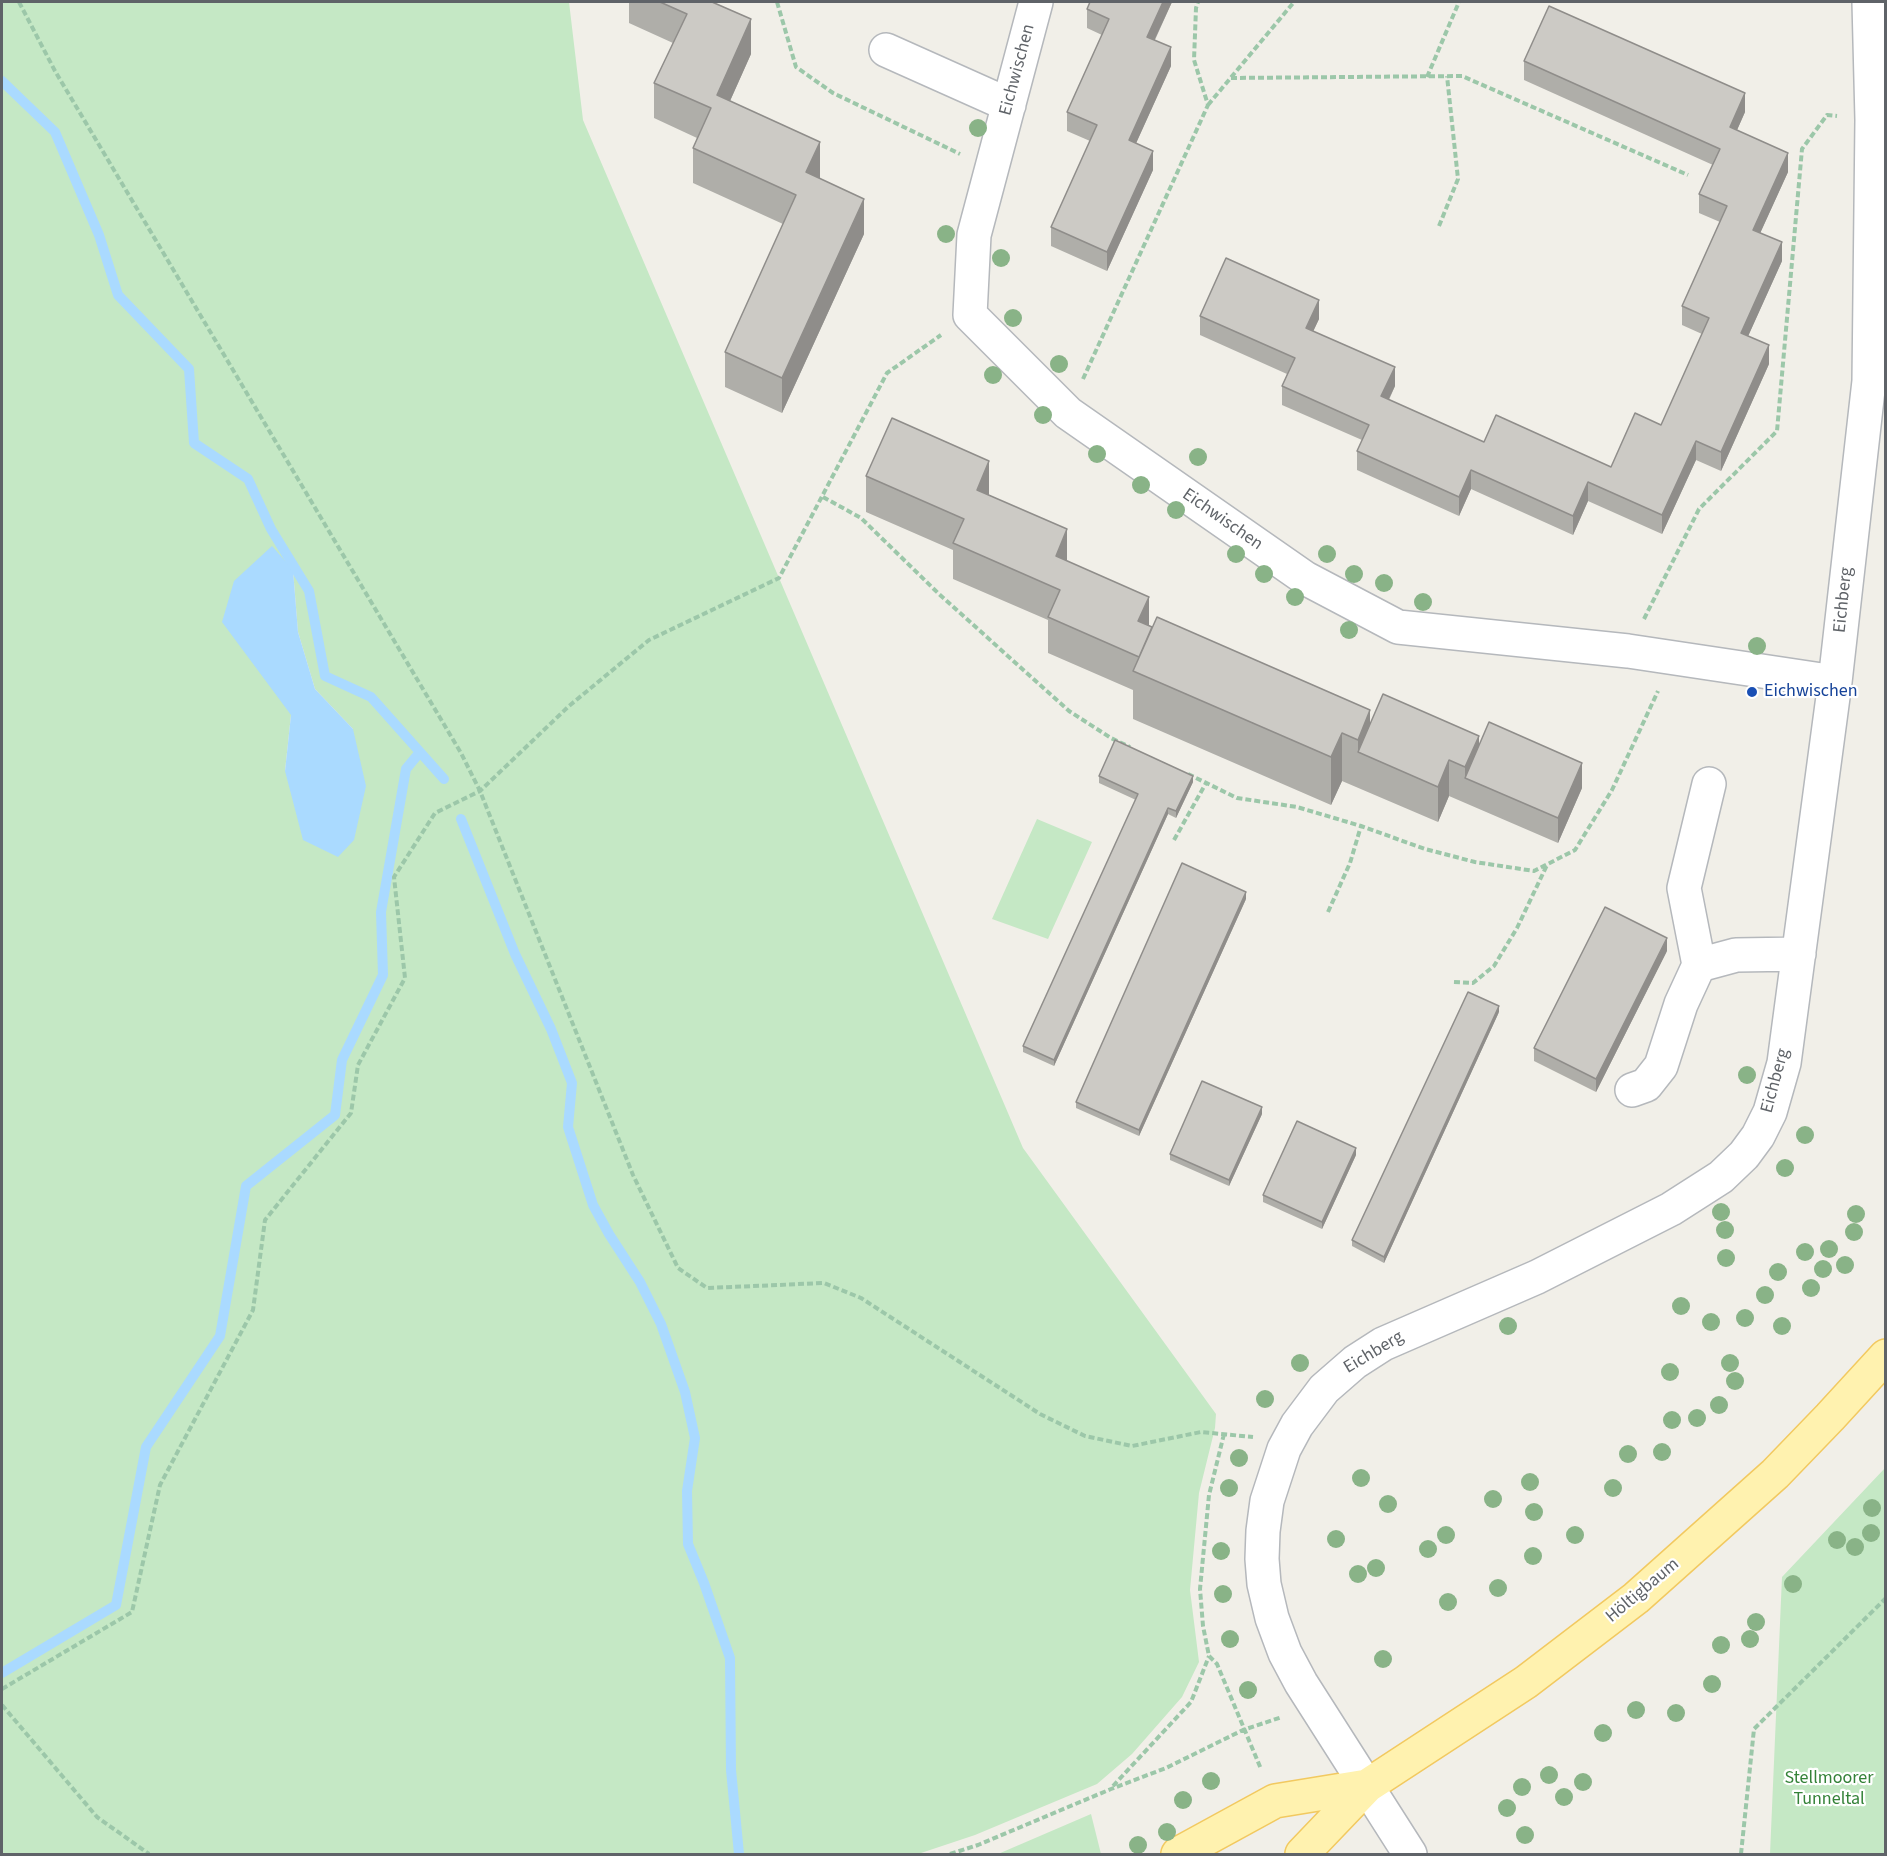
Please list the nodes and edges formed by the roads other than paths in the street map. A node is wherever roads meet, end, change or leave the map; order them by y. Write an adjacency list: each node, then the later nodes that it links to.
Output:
1 (1036, 2): 4 (street, Eichwischen)
2 (1869, 2): 5 (street, Eichberg)
3 (886, 50): 4 (street)
4 (1009, 105): 5 (street, Eichwischen)
5 (1835, 682): 7 (street, Eichberg)
6 (1709, 784): 8 (street)
7 (1799, 954): 8 (street); 11 (street, Eichberg)
8 (1699, 965): 9 (street)
9 (1632, 1090)
10 (1886, 1356): 11 (main road, Höltigbaum)
11 (1367, 1786): 12 (main road, Höltigbaum); 13 (main road, Höltigbaum); 14 (street, Eichberg)
12 (1178, 1854)
13 (1302, 1854)
14 (1410, 1854)

